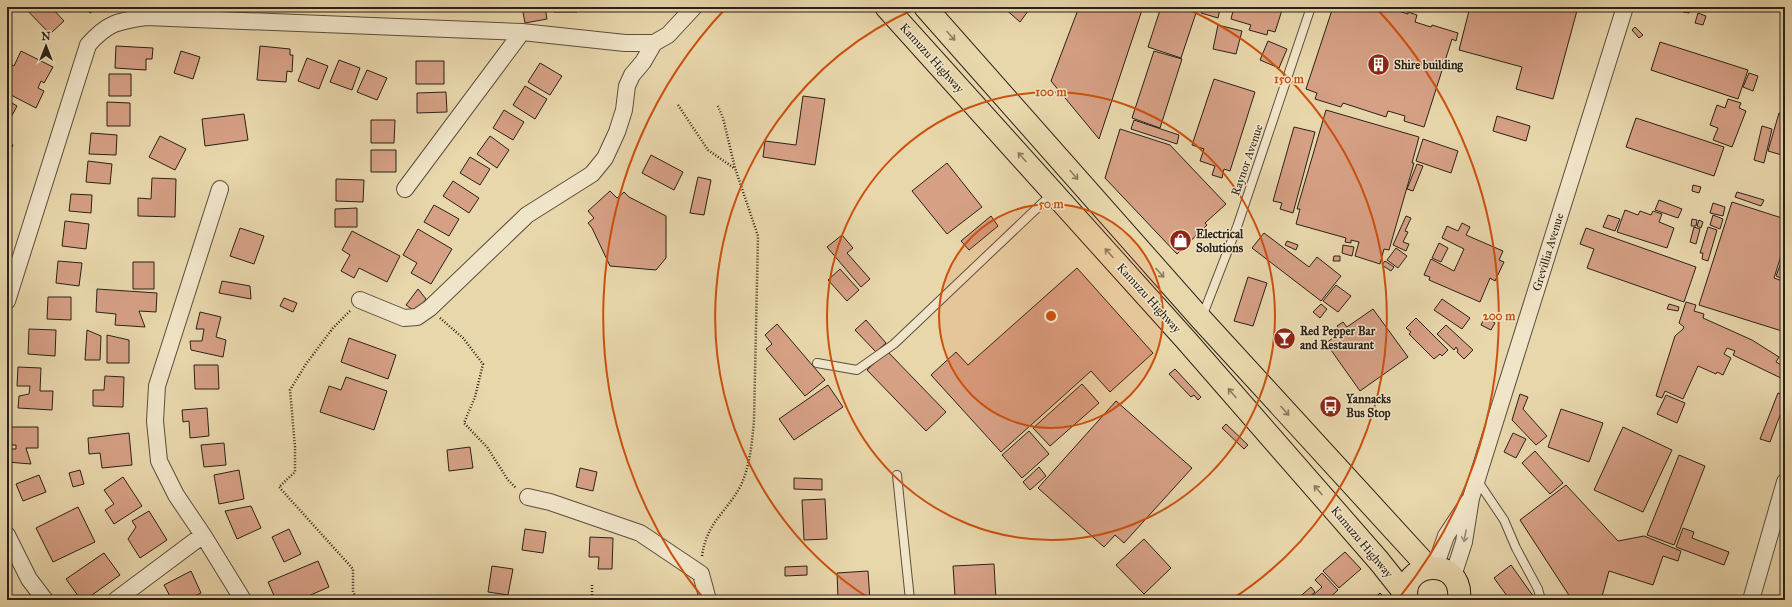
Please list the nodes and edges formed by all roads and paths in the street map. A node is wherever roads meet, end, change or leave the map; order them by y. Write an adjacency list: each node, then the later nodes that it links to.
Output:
1 (694, 7): 7 (street)
2 (886, 7): 13 (highway, Kamuzu Highway, one-way to 2)
3 (925, 7): 17 (highway, Kamuzu Highway, one-way to 17)
4 (1311, 7): 17 (lane, Raynor Avenue)
5 (1625, 7): 20 (street, Grevillia Avenue)
6 (522, 32): 7 (street); 12 (street); 15 (street)
7 (654, 43): 16 (street)
8 (717, 104): 10 (path)
9 (678, 105): 10 (path)
10 (735, 168): 26 (path)
11 (220, 189): 24 (street)
12 (405, 189)
13 (1054, 192): 18 (lane); 28 (highway, Kamuzu Highway, one-way to 13)
14 (360, 300): 16 (street); 32 (path)
15 (7, 301)
16 (430, 308): 22 (path)
17 (1201, 319): 25 (highway, Kamuzu Highway, one-way to 25)
18 (817, 364)
19 (897, 475): 35 (lane)
20 (1477, 480): 25 (street, Grevillia Avenue); 37 (lane)
21 (1785, 482): 38 (street)
22 (528, 497): 26 (street)
23 (7, 535): 29 (street)
24 (203, 535): 30 (street); 31 (street)
25 (1439, 571): 28 (highway); 36 (highway)
26 (701, 574): 34 (street)
27 (592, 585): 33 (path)
28 (1407, 598)
29 (45, 600)
30 (116, 600)
31 (243, 600)
32 (357, 600)
33 (592, 600)
34 (708, 600)
35 (910, 600)
36 (1459, 600)
37 (1541, 600)
38 (1751, 600)

